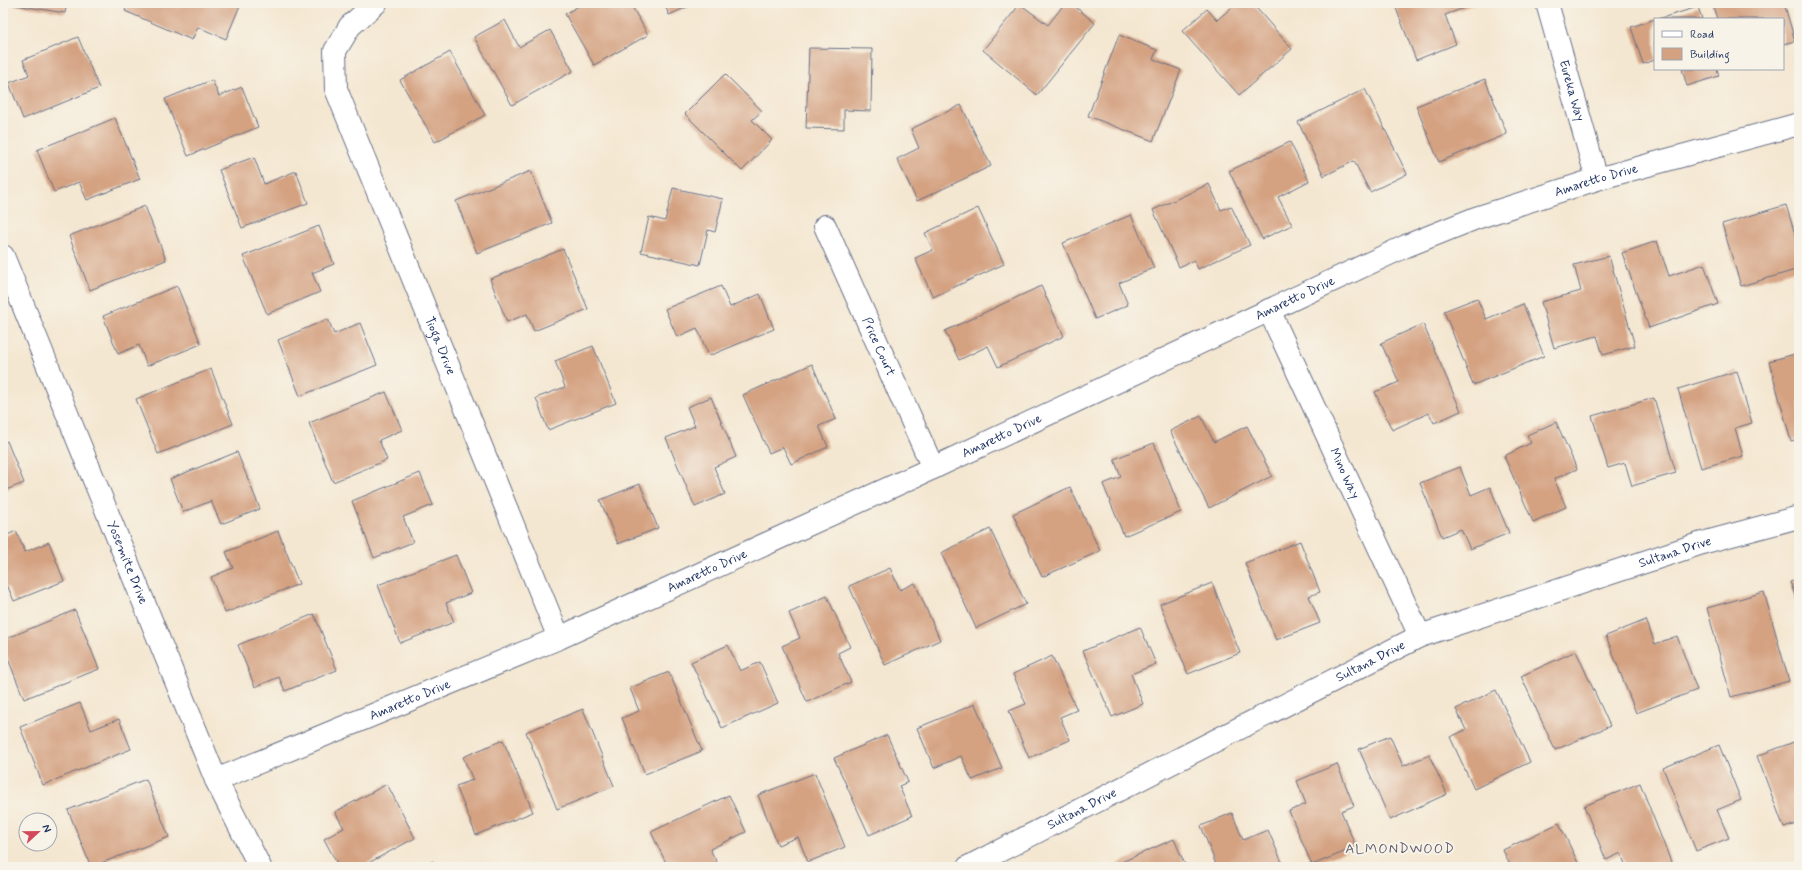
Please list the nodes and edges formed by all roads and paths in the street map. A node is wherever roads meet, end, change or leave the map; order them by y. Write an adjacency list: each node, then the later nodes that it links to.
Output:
1 (376, 3): 11 (street, Tioga Drive)
2 (1546, 3): 4 (street, Eureka Way)
3 (1799, 124): 4 (street, Amaretto Drive)
4 (1597, 179): 7 (street, Amaretto Drive)
5 (825, 226): 8 (street, Price Court)
6 (3, 256): 12 (street, Yosemite Drive)
7 (1268, 310): 8 (street, Amaretto Drive); 10 (street, Mino Way)
8 (933, 468): 11 (street, Amaretto Drive)
9 (1799, 517): 10 (street, Sultana Drive)
10 (1420, 636): 14 (street, Sultana Drive)
11 (559, 638): 12 (street, Amaretto Drive)
12 (216, 780): 13 (street, Yosemite Drive)
13 (260, 867)
14 (968, 867)

